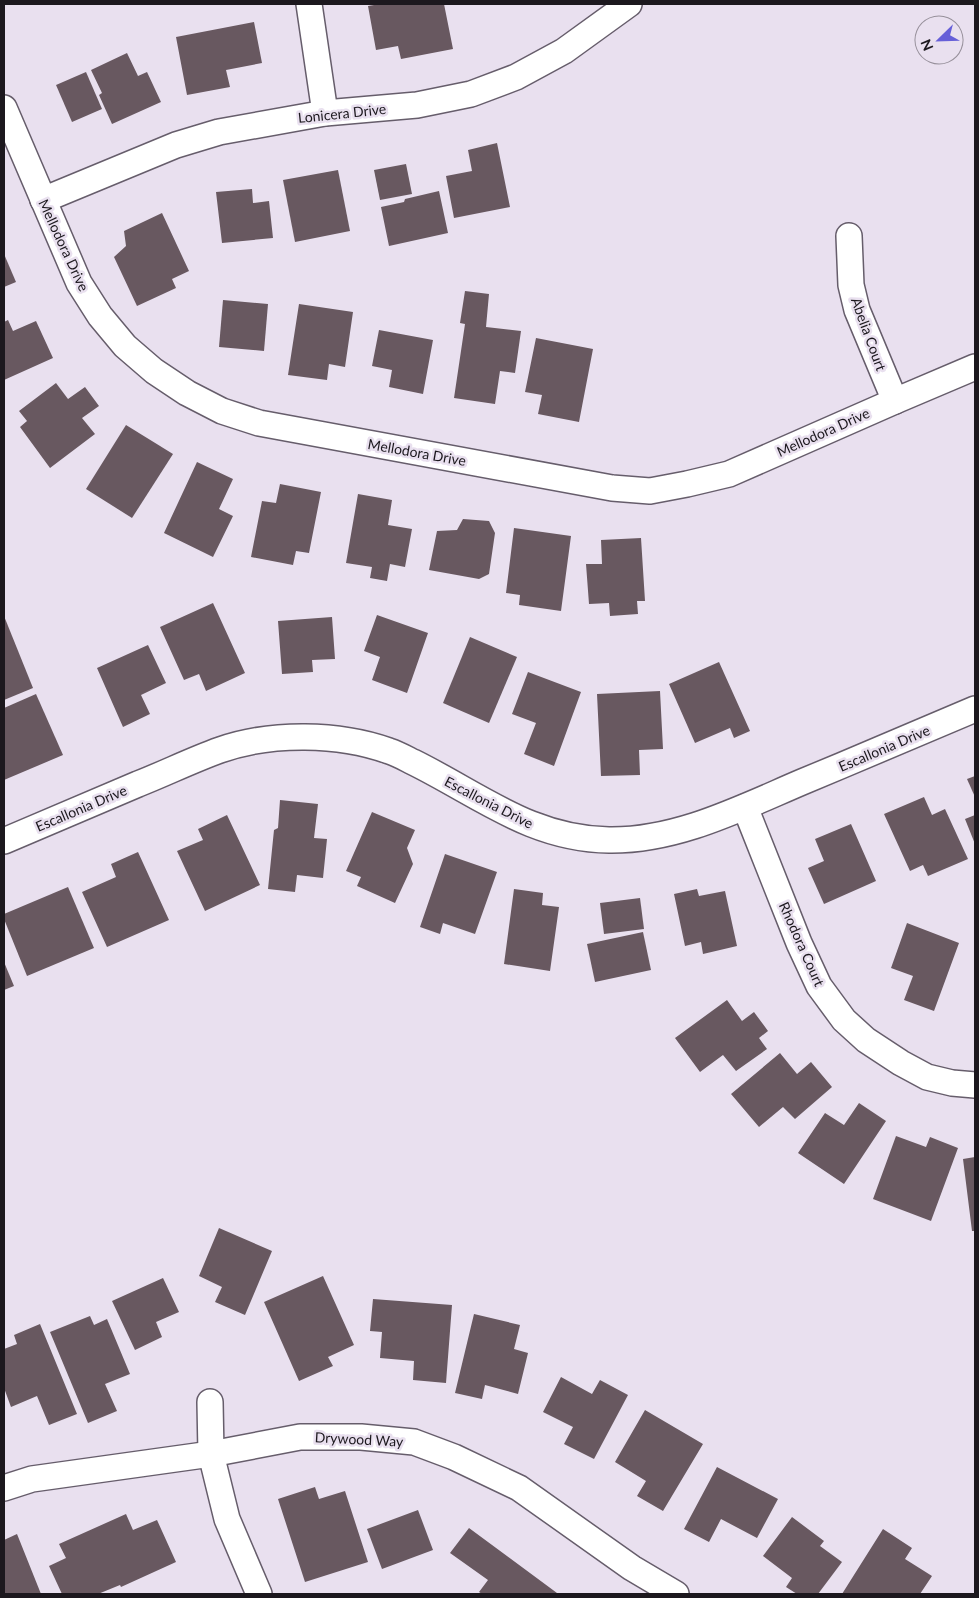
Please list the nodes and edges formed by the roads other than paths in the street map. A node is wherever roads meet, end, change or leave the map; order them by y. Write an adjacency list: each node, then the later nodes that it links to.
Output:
1 (308, 4): 4 (street)
2 (629, 4): 4 (street, Lonicera Drive)
3 (4, 108): 5 (street, Mellodora Drive)
4 (325, 113): 5 (street, Lonicera Drive)
5 (43, 200): 8 (street, Mellodora Drive)
6 (849, 236): 8 (street, Abelia Court)
7 (975, 367): 8 (street, Mellodora Drive)
8 (895, 401)
9 (975, 709): 10 (street, Escallonia Drive)
10 (745, 807): 11 (street, Escallonia Drive); 12 (street, Rhodora Court)
11 (4, 841)
12 (975, 1085)
13 (210, 1402): 14 (street)
14 (211, 1454): 15 (street, Drywood Way); 16 (street); 17 (street, Drywood Way)
15 (4, 1488)
16 (259, 1594)
17 (676, 1594)

